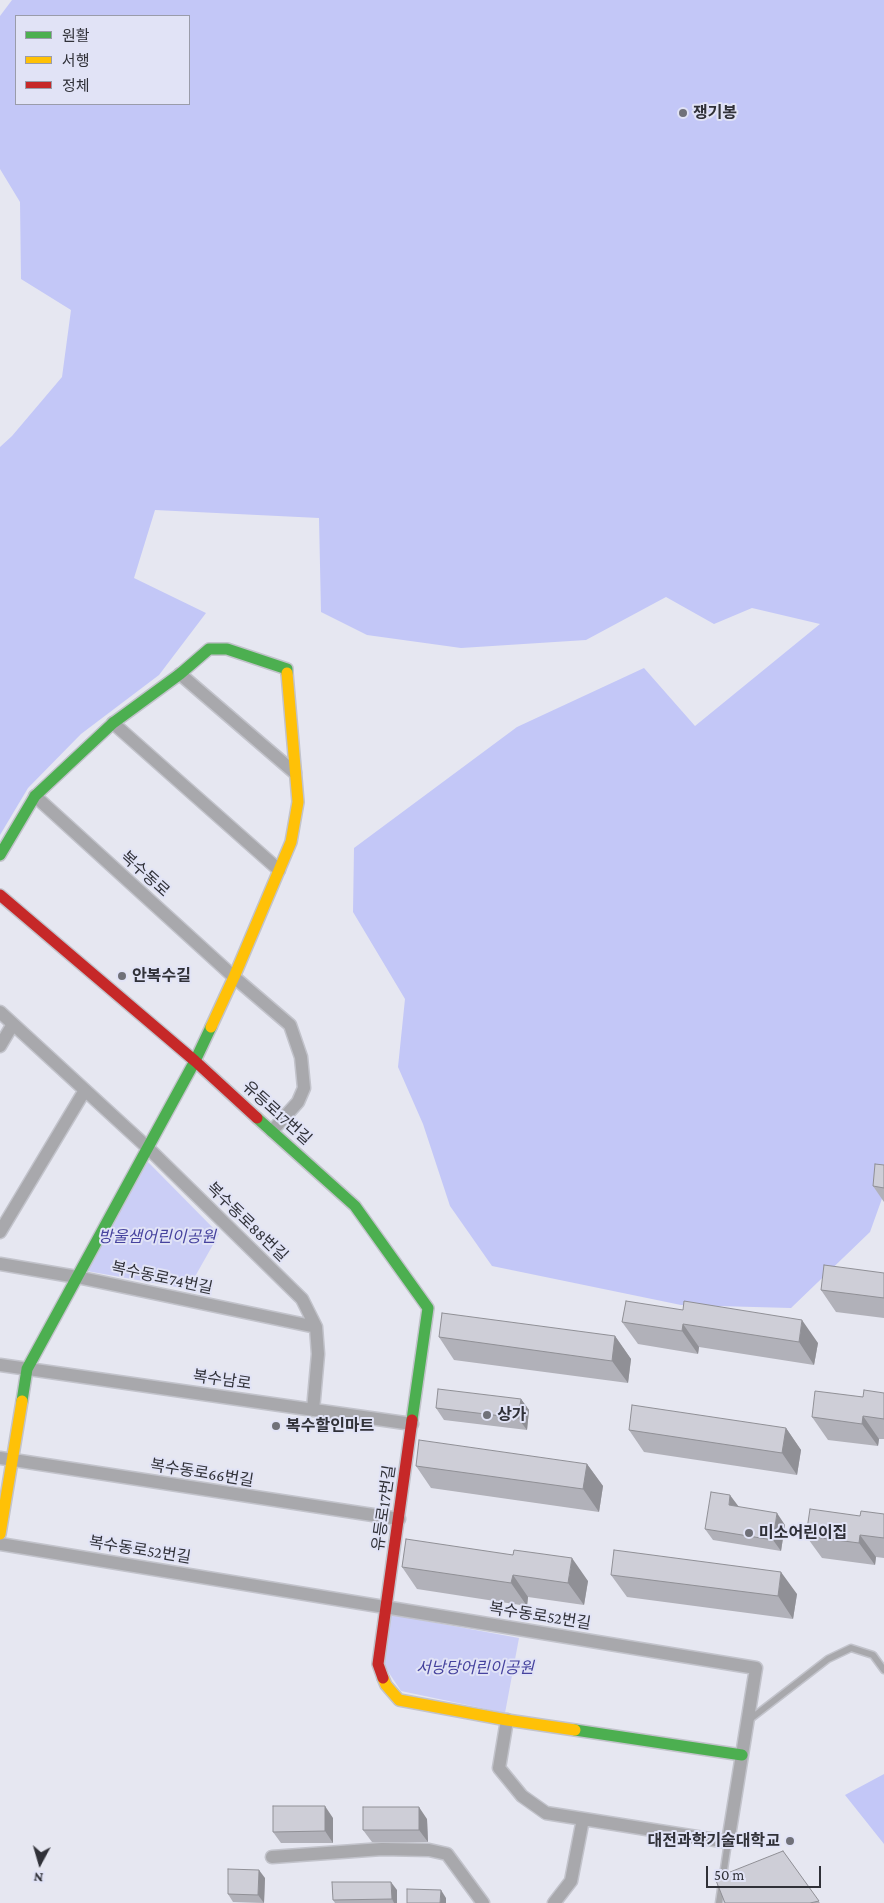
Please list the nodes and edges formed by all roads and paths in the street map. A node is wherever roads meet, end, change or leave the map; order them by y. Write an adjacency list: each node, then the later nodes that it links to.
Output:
1 (180, 674): 2 (street); 3 (street); 3 (street)
2 (113, 723): 4 (street); 6 (street)
3 (295, 773): 6 (street)
4 (35, 796): 5 (street); 8 (street, 복수동로)
5 (0, 855)
6 (279, 870): 8 (street)
7 (0, 895): 12 (street, 유등로17번길)
8 (234, 977): 12 (street); 14 (street, 복수동로)
9 (0, 1012): 10 (street, 복수동로88번길)
10 (13, 1024): 11 (street); 13 (street, 복수동로88번길)
11 (0, 1046)
12 (195, 1061): 14 (street, 유등로17번길); 15 (street)
13 (85, 1090): 15 (street, 복수동로88번길); 16 (street)
14 (272, 1131): 23 (street, 유등로17번길)
15 (148, 1148): 18 (street); 19 (street, 복수동로88번길)
16 (0, 1232)
17 (0, 1264): 18 (street, 복수동로74번길)
18 (77, 1277): 19 (street, 복수동로74번길); 21 (street)
19 (316, 1327): 22 (street, 복수동로88번길)
20 (0, 1365): 21 (street, 복수남로)
21 (27, 1369): 22 (street, 복수남로); 24 (street)
22 (313, 1410): 23 (street, 복수남로)
23 (412, 1424): 25 (street, 유등로17번길)
24 (6, 1459): 25 (street, 복수동로66번길); 26 (street)
25 (399, 1519): 28 (street, 유등로17번길)
26 (0, 1534)
27 (0, 1544): 28 (street, 복수동로52번길)
28 (385, 1606): 30 (street, 유등로17번길); 31 (street, 복수동로52번길)
29 (884, 1670): 31 (lane)
30 (507, 1720): 32 (street, 유등로17번길); 33 (street)
31 (748, 1720): 32 (street, 복수동로52번길)
32 (742, 1755): 34 (street, 복수동로52번길)
33 (583, 1818): 34 (street); 37 (street)
34 (728, 1842): 38 (lane)
35 (272, 1857): 36 (street)
36 (483, 1903)
37 (554, 1903)
38 (718, 1903)

